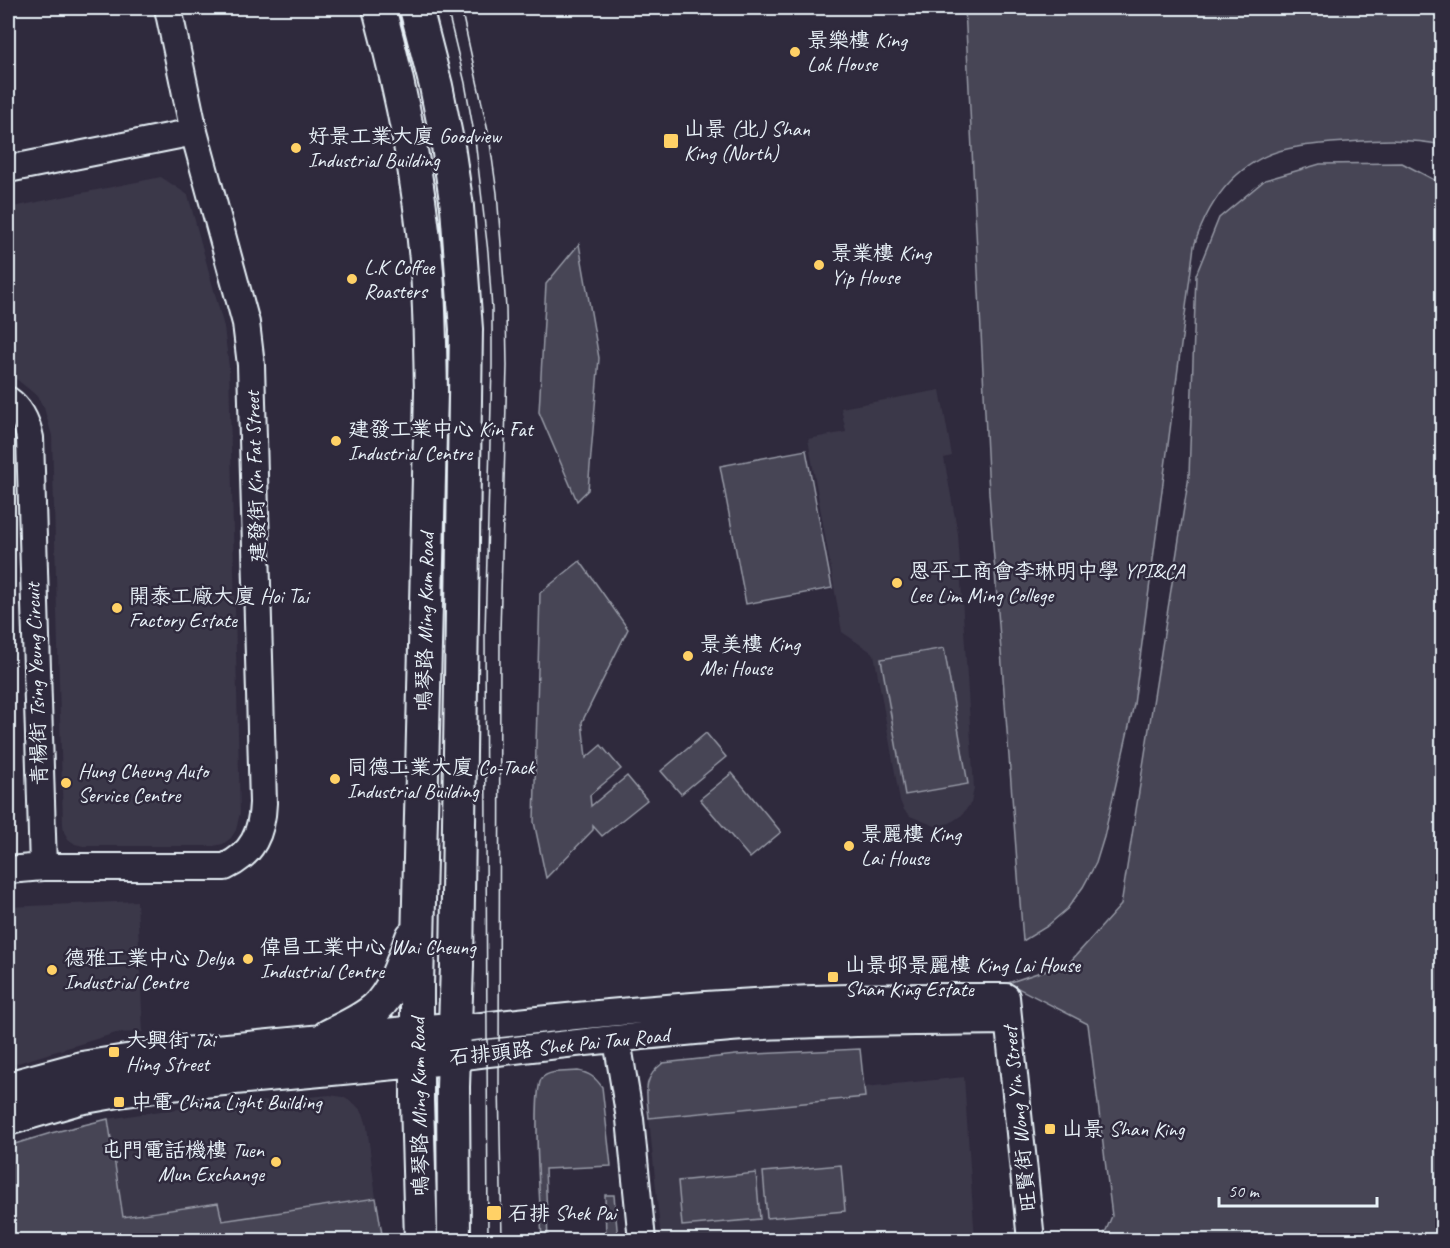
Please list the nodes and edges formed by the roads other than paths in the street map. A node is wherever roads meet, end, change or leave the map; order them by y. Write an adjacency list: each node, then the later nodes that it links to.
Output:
1 (168, 8): 4 (street, 建發街 Kin Fat Street)
2 (379, 8): 9 (main road, 鳴琴路 Ming Kum Road)
3 (416, 8): 13 (main road, 鳴琴路 Ming Kum Road)
4 (194, 132): 5 (street); 7 (street, 建發街 Kin Fat Street)
5 (8, 169)
6 (8, 400): 7 (street, 青楊街 Tsing Yeung Circuit)
7 (43, 867): 8 (street, 建發街 Kin Fat Street)
8 (8, 870)
9 (418, 922): 12 (main road); 14 (main road, 鳴琴路 Ming Kum Road)
10 (1007, 1009): 11 (street, 石排頭路 Shek Pai Tau Road); 13 (street, 石排頭路 Shek Pai Tau Road); 20 (street, 旺賢街 Wong Yin Street)
11 (617, 1040): 13 (street, 石排頭路 Shek Pai Tau Road); 19 (street)
12 (318, 1041): 14 (main road, 石排頭路 Shek Pai Tau Road); 15 (main road, 石排頭路 Shek Pai Tau Road)
13 (454, 1043): 14 (main road, 石排頭路 Shek Pai Tau Road); 18 (main road, 鳴琴路 Ming Kum Road)
14 (417, 1047): 16 (main road, 石排頭路 Shek Pai Tau Road); 17 (main road, 鳴琴路 Ming Kum Road)
15 (8, 1088)
16 (8, 1119)
17 (421, 1240)
18 (454, 1240)
19 (642, 1240)
20 (1031, 1240)

